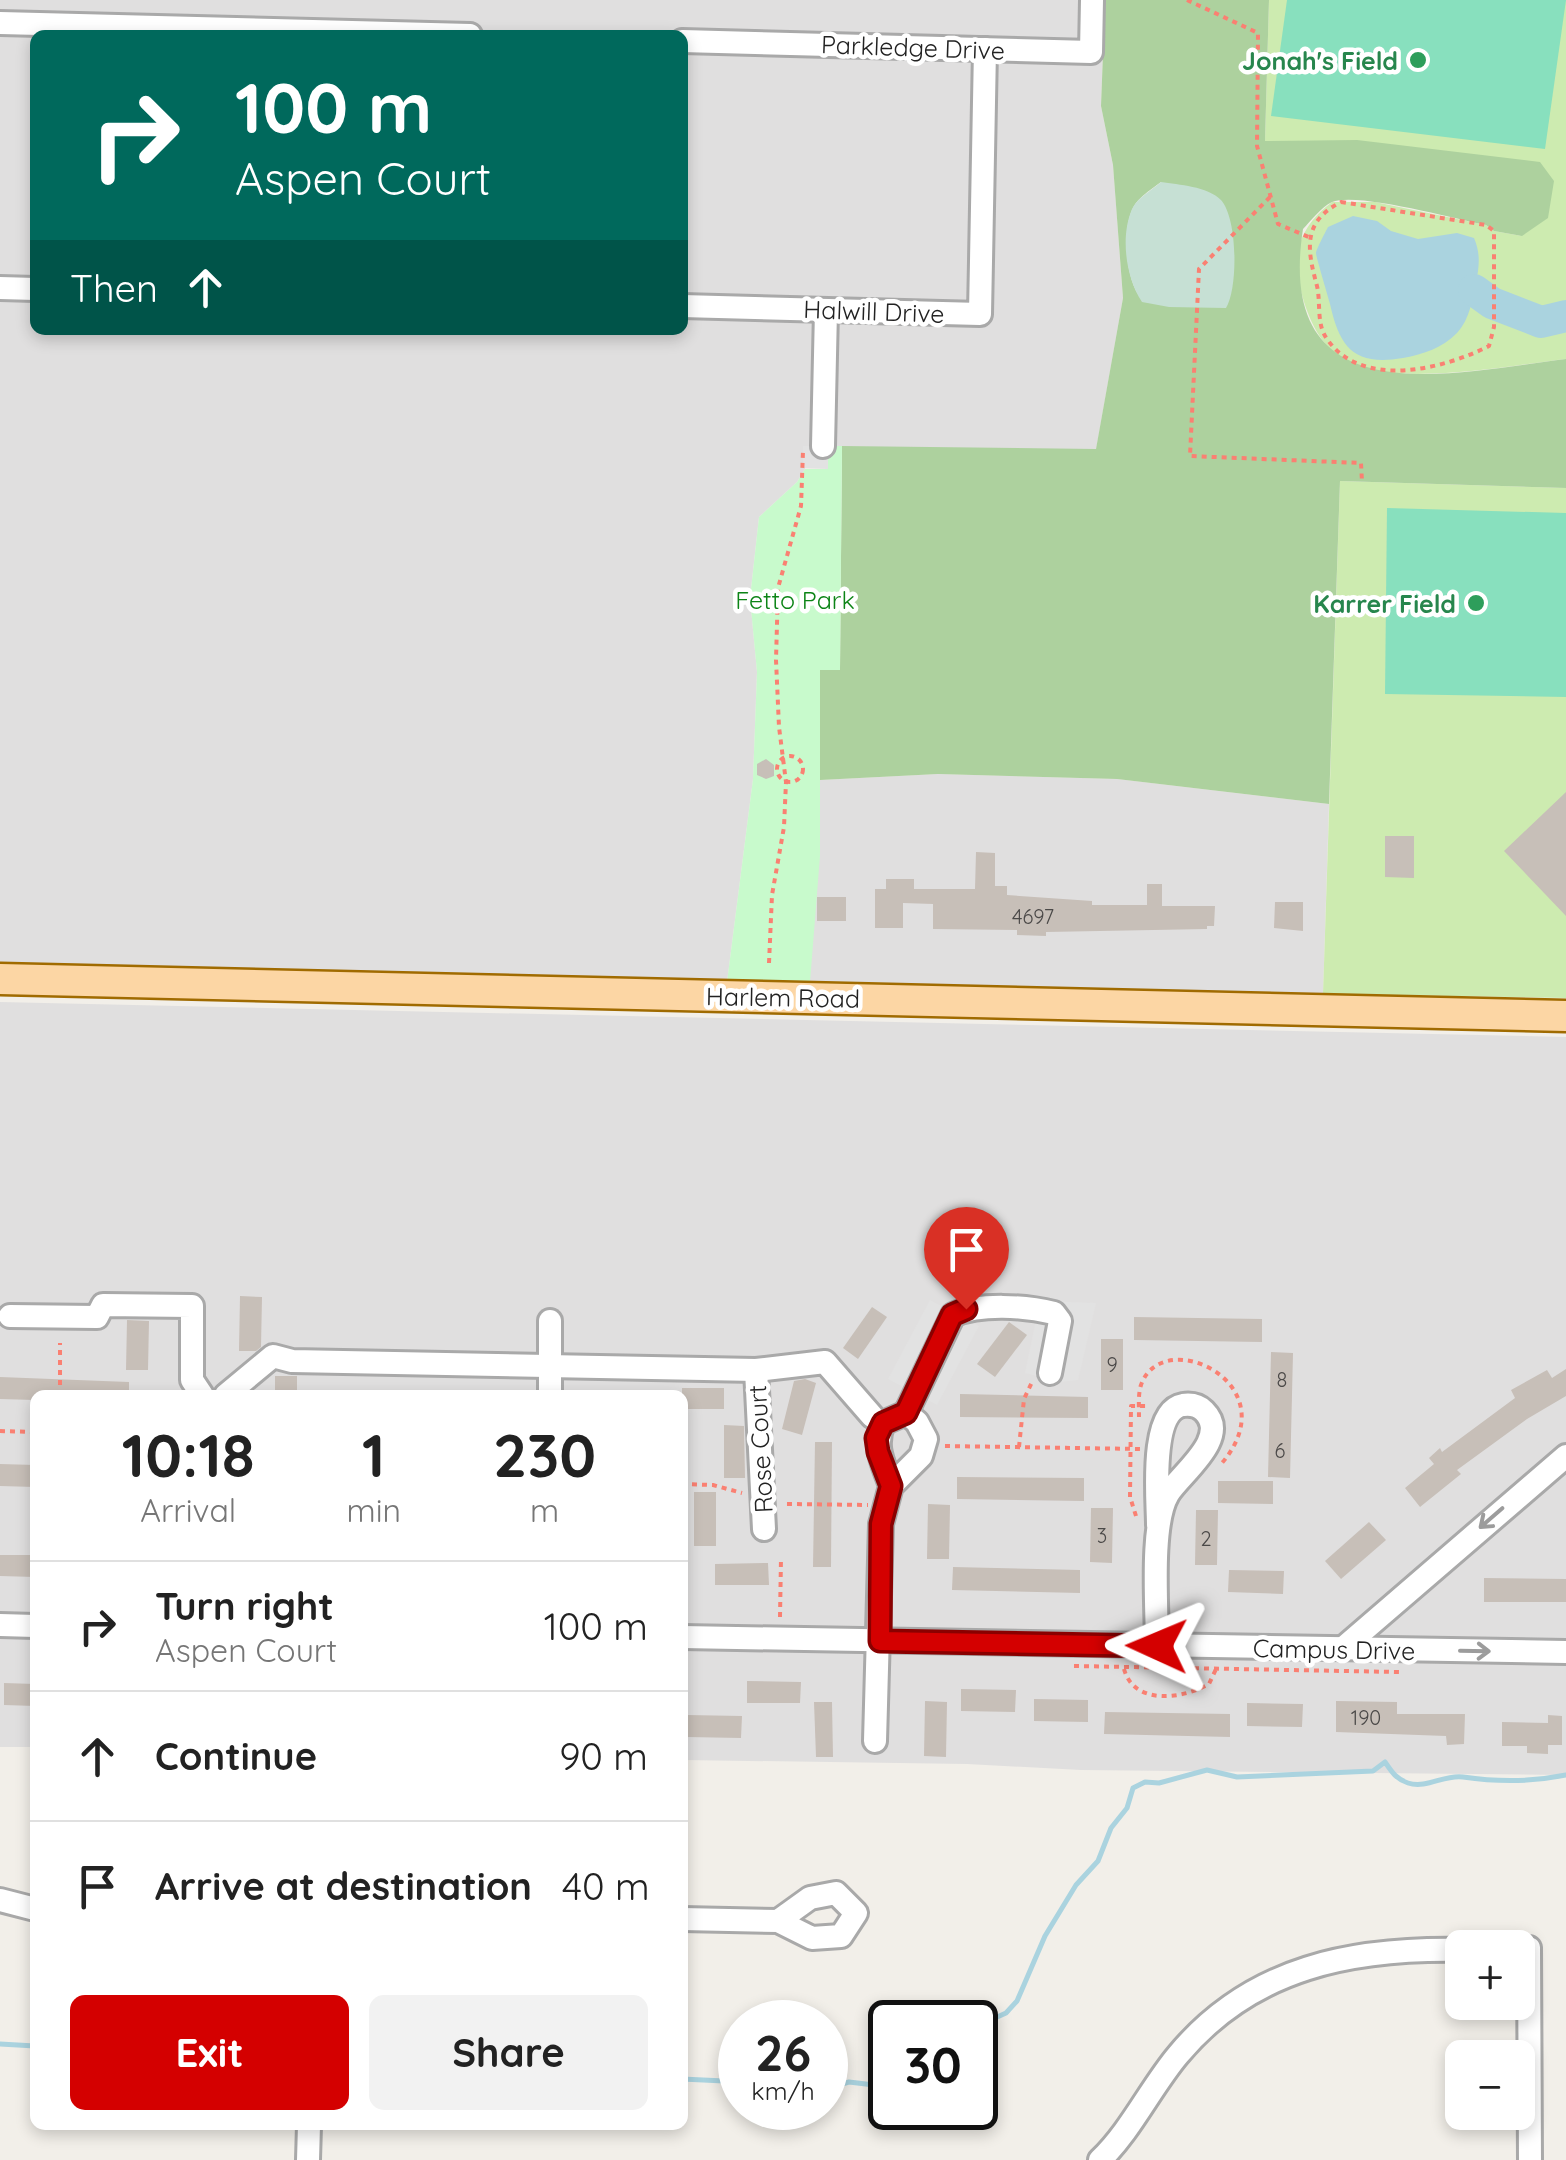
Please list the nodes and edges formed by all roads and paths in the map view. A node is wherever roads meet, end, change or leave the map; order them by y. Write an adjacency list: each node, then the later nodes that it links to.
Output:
1 (1092, 0): 6 (street, Parkledge Drive)
2 (1188, 0): 7 (path)
3 (0, 23): 4 (street)
4 (274, 30)
5 (688, 41): 6 (street, Parkledge Drive)
6 (985, 49): 12 (street, Halwill Drive)
7 (1270, 196): 8 (path); 14 (path)
8 (1311, 238): 8 (path)
9 (0, 288): 10 (street)
10 (30, 289)
11 (688, 306): 12 (street, Halwill Drive)
12 (826, 310): 13 (street)
13 (813, 446): 15 (path)
14 (1362, 482)
15 (783, 758): 16 (path); 16 (path)
16 (786, 782): 17 (path)
17 (769, 964)
18 (0, 979): 19 (main road, Harlem Road)
19 (1566, 1016)
20 (10, 1316): 27 (street)
21 (550, 1321): 23 (street)
22 (60, 1343): 26 (path)
23 (550, 1366): 24 (street); 28 (street); 29 (street)
24 (756, 1370): 32 (street); 46 (street, Rose Court)
25 (1042, 1376): 31 (street); 36 (path)
26 (60, 1390)
27 (199, 1390)
28 (232, 1390)
29 (550, 1390)
30 (1155, 1406): 37 (path)
31 (906, 1413): 41 (street); 41 (street)
32 (872, 1416)
33 (0, 1431): 34 (path)
34 (30, 1432)
35 (940, 1446): 36 (path)
36 (1019, 1448): 37 (path)
37 (1130, 1449): 38 (path); 45 (path)
38 (1140, 1449)
39 (1566, 1456): 54 (street, one-way to 54)
40 (688, 1484): 42 (path)
41 (891, 1486): 52 (street)
42 (744, 1494)
43 (787, 1504): 44 (path)
44 (872, 1505)
45 (1148, 1524): 45 (street); 53 (street)
46 (764, 1529)
47 (782, 1558): 50 (path)
48 (0, 1625): 49 (street)
49 (30, 1626)
50 (780, 1626)
51 (688, 1638): 52 (street, Campus Drive)
52 (880, 1641): 53 (street, Campus Drive); 60 (street)
53 (1157, 1646): 54 (street, Campus Drive)
54 (1342, 1649): 55 (street, Campus Drive, one-way to 55)
55 (1566, 1652)
56 (1124, 1664): 57 (path); 57 (path); 58 (path)
57 (1218, 1665): 59 (path)
58 (1066, 1666)
59 (1399, 1672)
60 (875, 1741)
61 (0, 1900): 62 (street)
62 (30, 1908)
63 (688, 1919): 64 (street)
64 (778, 1921)
65 (1445, 1950): 68 (street)
66 (1529, 2020): 70 (street)
67 (309, 2130): 69 (street)
68 (1106, 2158)
69 (308, 2160)
70 (1530, 2160)

